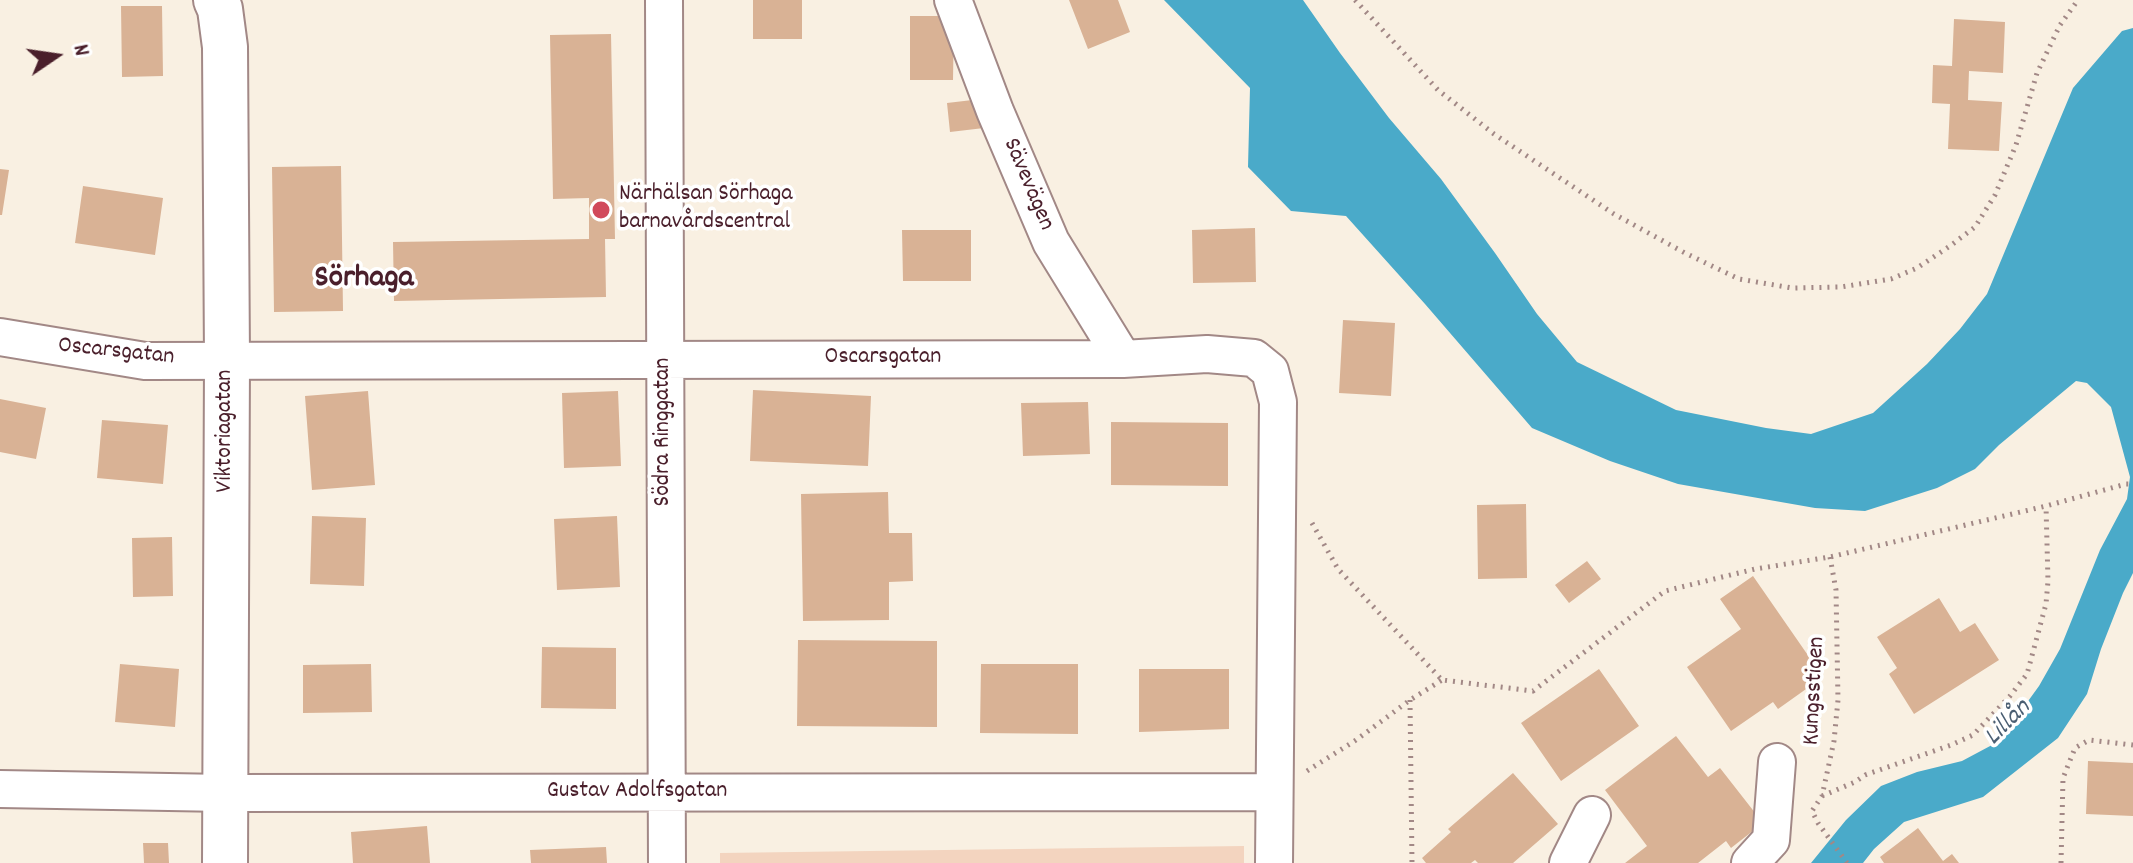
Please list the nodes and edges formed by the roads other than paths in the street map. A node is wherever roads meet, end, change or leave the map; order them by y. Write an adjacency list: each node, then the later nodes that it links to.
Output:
1 (216, 0): 7 (street, Viktoriagatan)
2 (664, 0): 5 (street, Södra Ringgatan)
3 (953, 0): 6 (street, Sävevägen)
4 (0, 337): 7 (street, Oscarsgatan)
5 (665, 359): 6 (street, Oscarsgatan); 7 (street, Oscarsgatan); 12 (street, Södra Ringgatan)
6 (1123, 359): 9 (street, Oscarsgatan)
7 (227, 360): 11 (street, Viktoriagatan)
8 (1777, 762): 18 (street)
9 (1274, 788): 12 (street, Gustav Adolfsgatan); 16 (street, Oscarsgatan)
10 (0, 789): 11 (street, Gustav Adolfsgatan)
11 (225, 793): 12 (street, Gustav Adolfsgatan); 14 (street, Viktoriagatan)
12 (666, 793): 15 (street, Södra Ringgatan)
13 (1592, 815): 17 (street)
14 (225, 863)
15 (667, 863)
16 (1274, 863)
17 (1568, 863)
18 (1750, 863)

